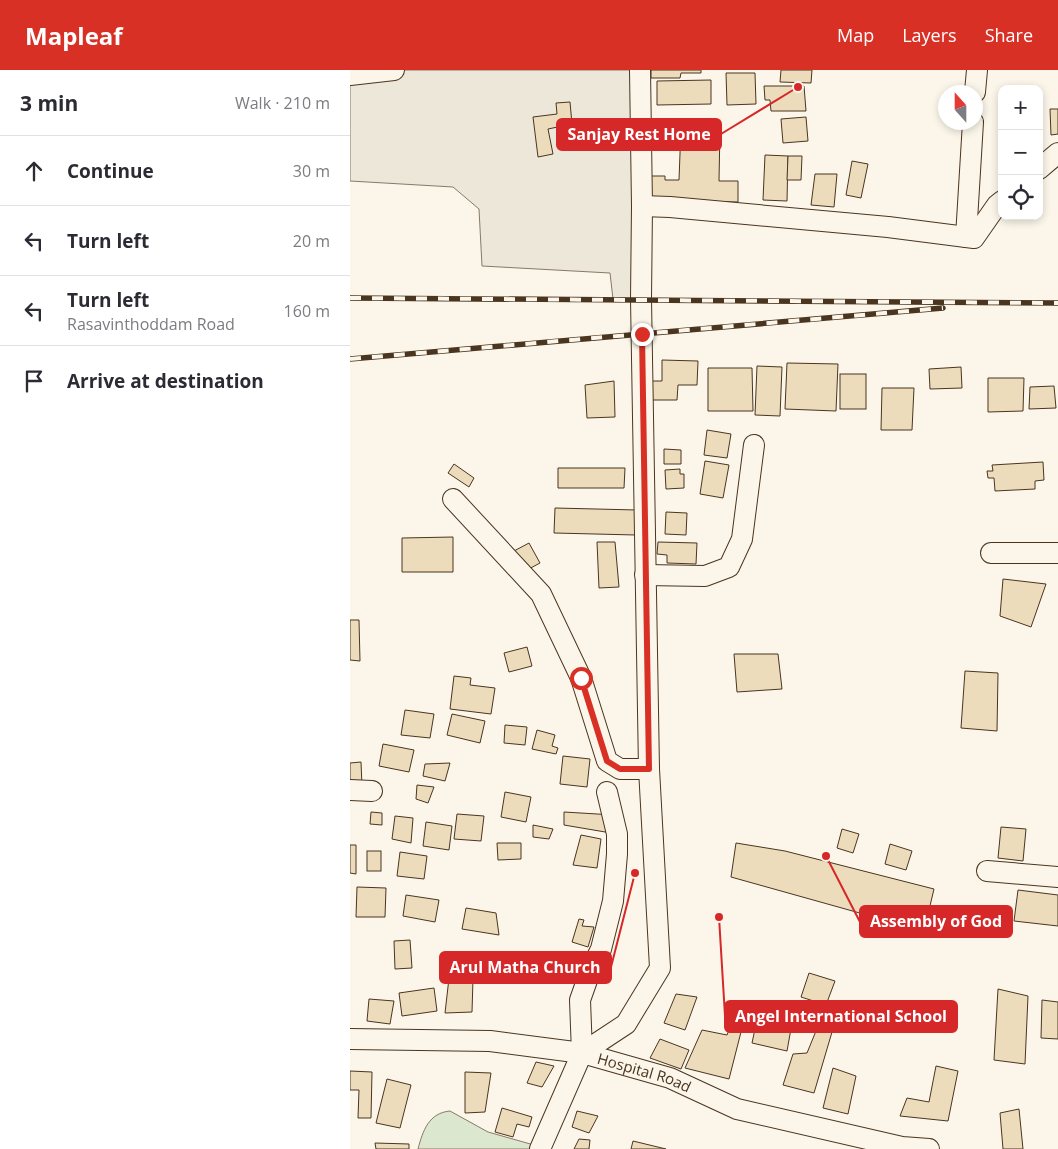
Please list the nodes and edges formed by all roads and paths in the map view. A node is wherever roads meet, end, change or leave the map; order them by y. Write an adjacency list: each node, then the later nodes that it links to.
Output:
1 (394, 70): 4 (street)
2 (640, 70): 10 (street)
3 (977, 70): 5 (street)
4 (350, 75)
5 (976, 85)
6 (973, 130): 11 (street)
7 (1058, 153): 8 (street)
8 (1043, 166)
9 (998, 204): 11 (street)
10 (642, 206): 11 (street); 16 (street)
11 (966, 237)
12 (754, 445): 16 (street)
13 (453, 498): 17 (street)
14 (991, 553): 15 (street)
15 (1058, 553)
16 (645, 575): 17 (street)
17 (649, 769): 24 (street)
18 (350, 790): 19 (street)
19 (372, 790)
20 (607, 792): 24 (street)
21 (988, 870): 22 (street)
22 (1058, 877)
23 (350, 1039): 24 (street, Hospital Road)
24 (582, 1052): 25 (street, Hospital Road); 26 (street)
25 (902, 1148): 27 (street, Hospital Road)
26 (540, 1149)
27 (929, 1149)

